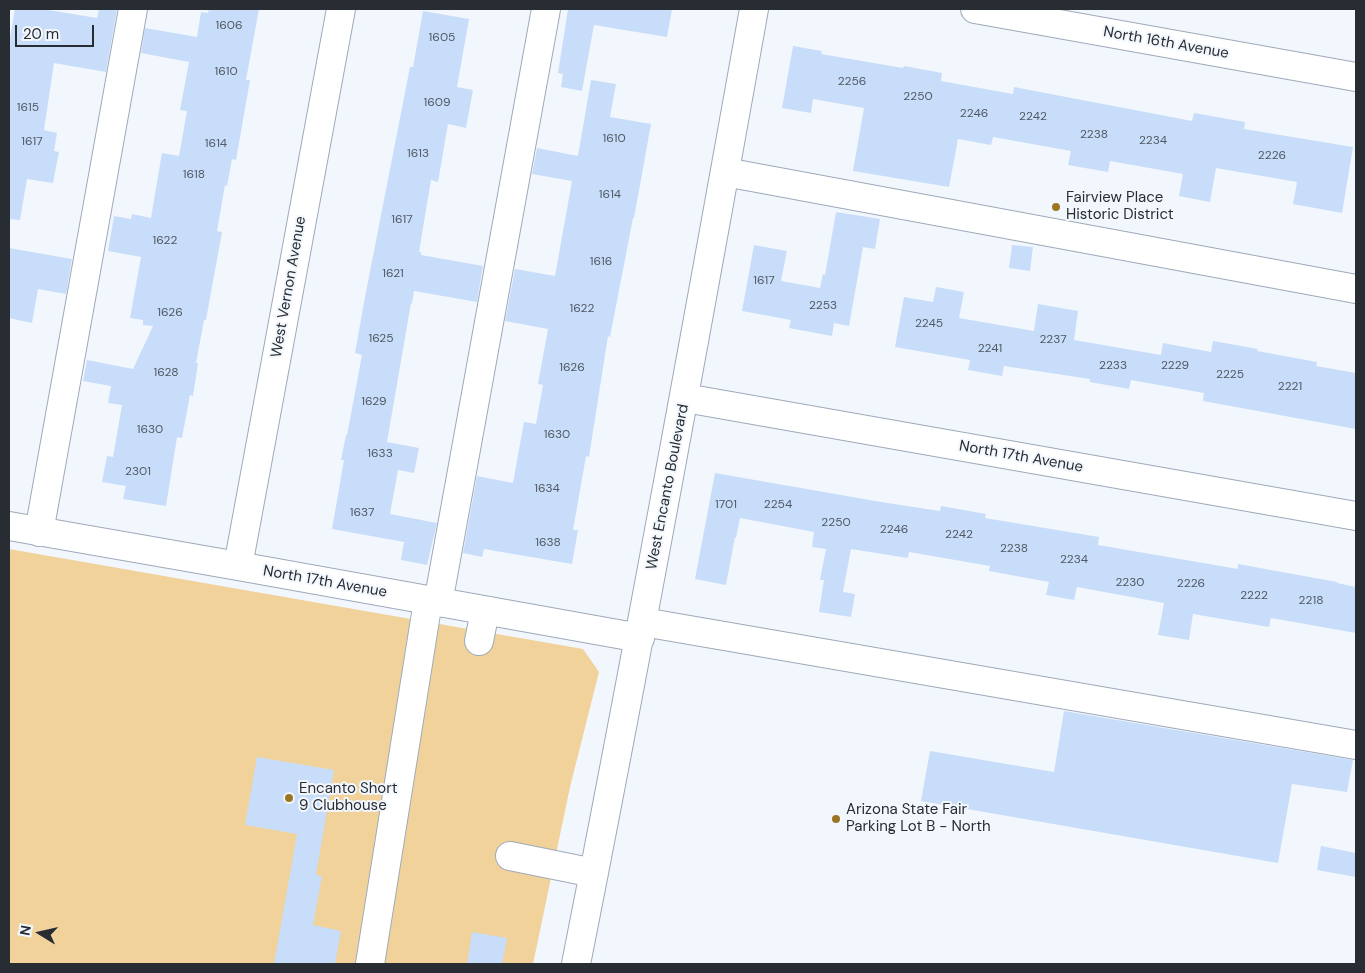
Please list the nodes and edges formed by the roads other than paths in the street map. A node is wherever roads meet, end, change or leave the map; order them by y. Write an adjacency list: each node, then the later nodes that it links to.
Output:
1 (132, 9): 12 (street)
2 (341, 9): 13 (street, West Vernon Avenue)
3 (546, 9): 14 (street)
4 (754, 9): 7 (street, West Encanto Boulevard)
5 (975, 9): 6 (street, North 16th Avenue)
6 (1356, 77)
7 (725, 172): 8 (street); 9 (street, West Encanto Boulevard)
8 (1356, 289)
9 (685, 398): 10 (street, North 17th Avenue); 16 (street, West Encanto Boulevard)
10 (1356, 516)
11 (9, 526): 12 (street, North 17th Avenue)
12 (39, 532): 13 (street, North 17th Avenue)
13 (238, 566): 14 (street, North 17th Avenue)
14 (433, 602): 15 (street, North 17th Avenue); 21 (street)
15 (485, 611): 16 (street, North 17th Avenue); 17 (street)
16 (642, 630): 18 (street, North 17th Avenue); 20 (street, West Encanto Boulevard)
17 (479, 641)
18 (1356, 745)
19 (510, 856): 20 (street)
20 (594, 873): 22 (street, West Encanto Boulevard)
21 (370, 964)
22 (576, 964)

